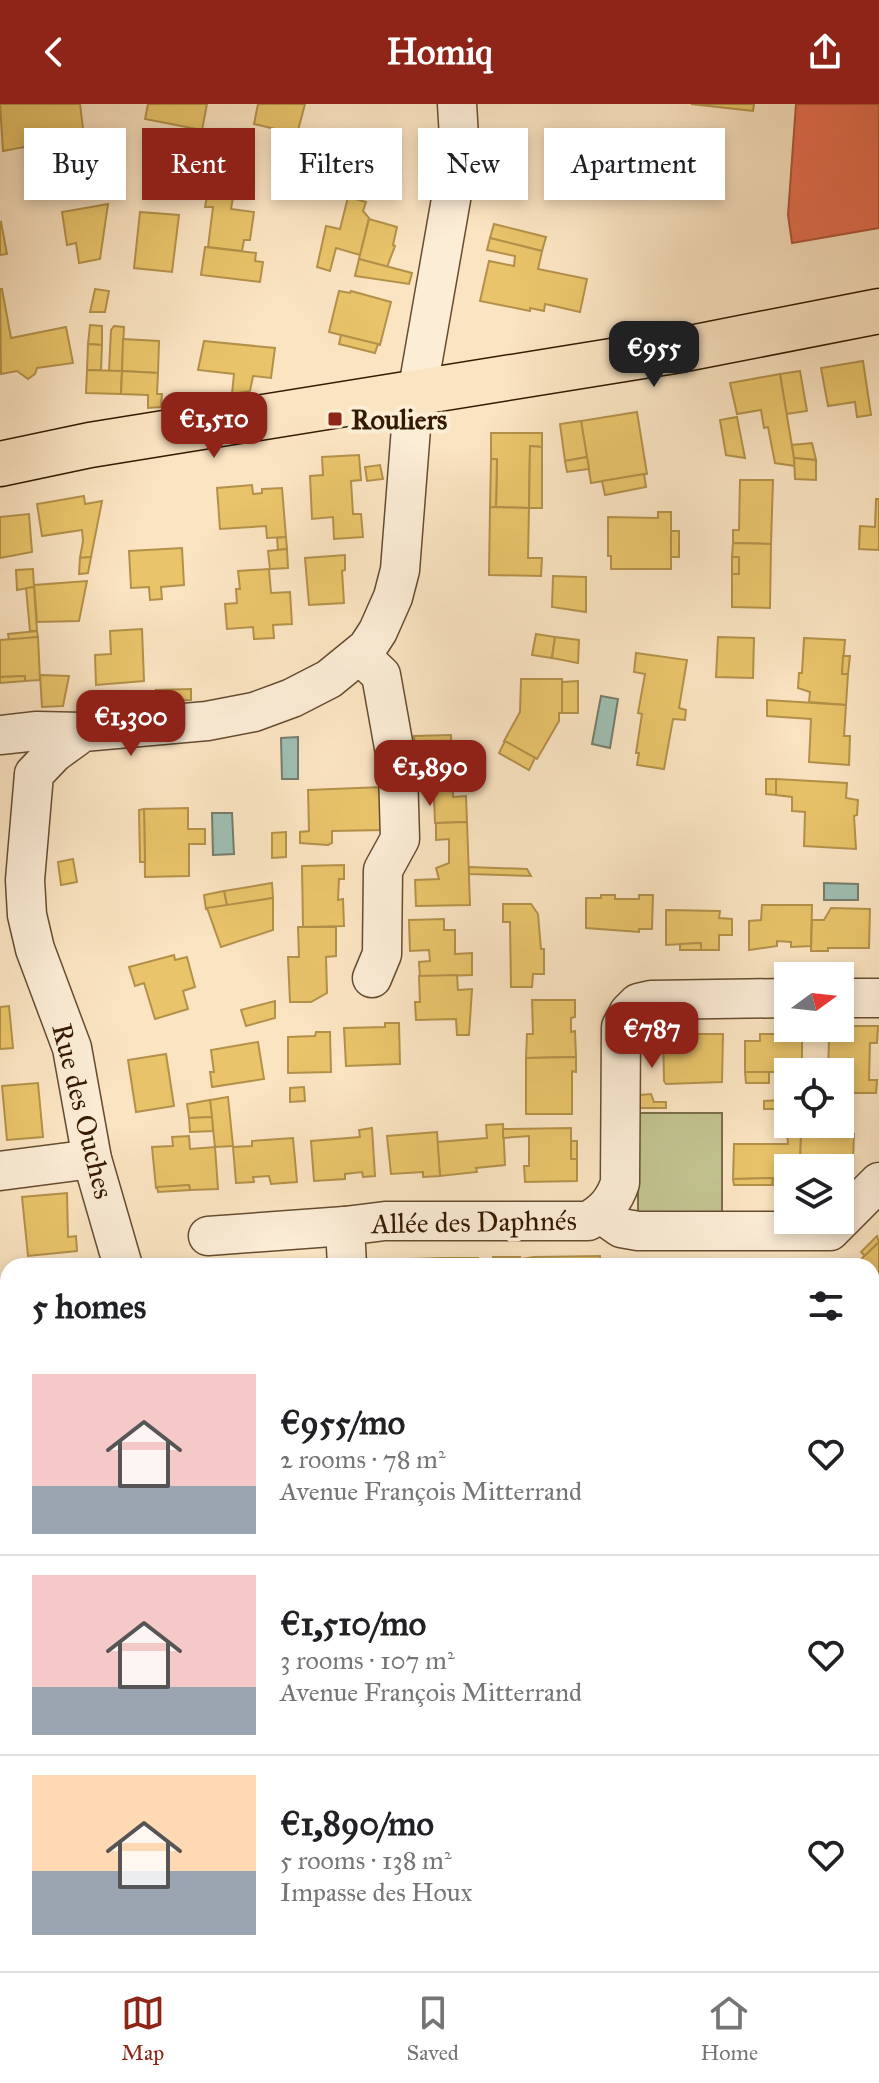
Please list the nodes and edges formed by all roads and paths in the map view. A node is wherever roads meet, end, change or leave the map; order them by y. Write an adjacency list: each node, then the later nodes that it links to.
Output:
1 (457, 104): 3 (street)
2 (879, 311): 3 (main road)
3 (416, 394): 4 (main road); 5 (street)
4 (0, 464)
5 (360, 655): 6 (street); 9 (street)
6 (83, 732): 7 (street); 8 (street)
7 (5, 735): 8 (street)
8 (37, 771): 13 (street, Rue des Ouches)
9 (372, 978)
10 (774, 998): 16 (street, Allée des Daphnés)
11 (854, 998): 12 (street)
12 (879, 998)
13 (92, 1159): 14 (street); 19 (street, Rue des Ouches)
14 (0, 1171)
15 (879, 1182): 16 (street, Allée des Daphnés)
16 (601, 1214): 17 (street, Allée des Daphnés)
17 (345, 1226): 18 (street, Allée des Daphnés); 20 (street, Allée des Daphnés)
18 (208, 1236)
19 (121, 1258)
20 (347, 1258)

